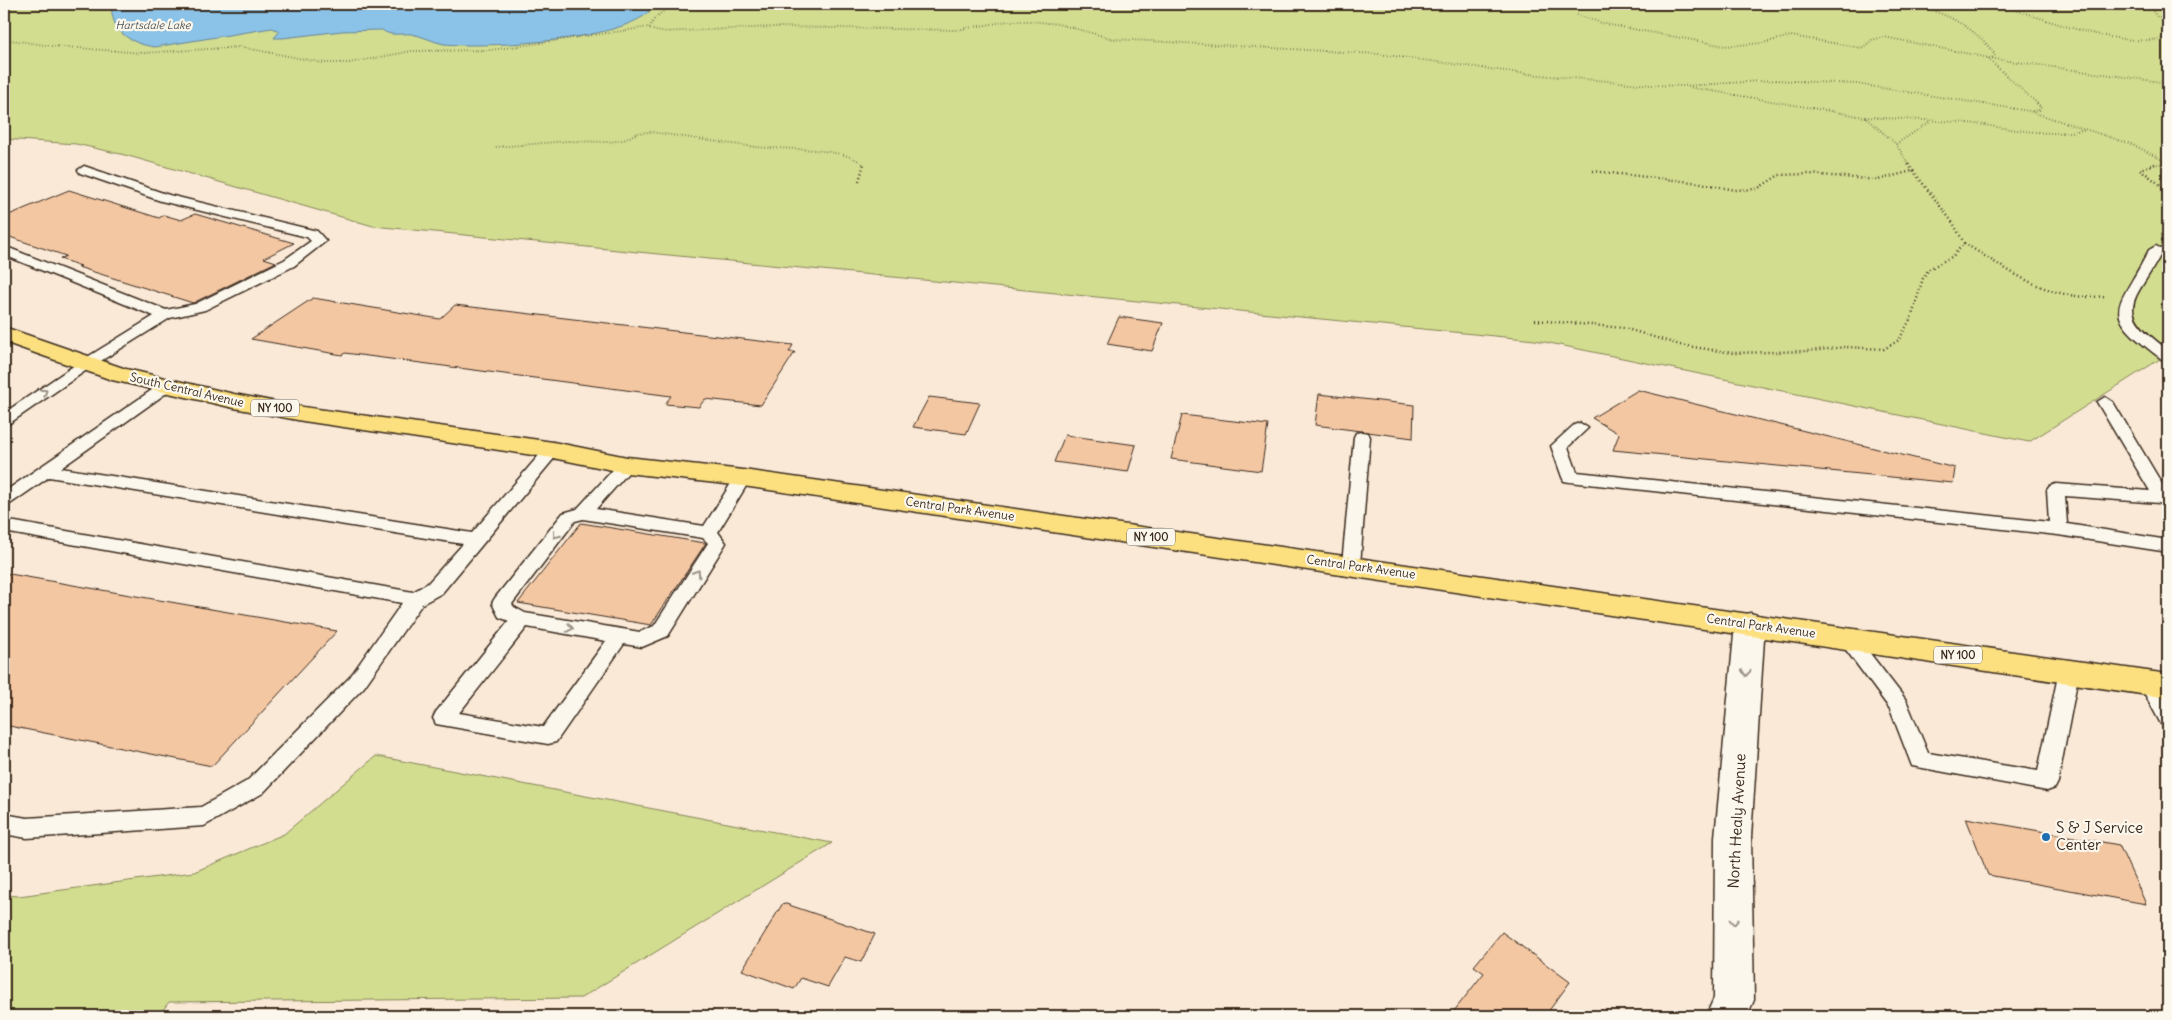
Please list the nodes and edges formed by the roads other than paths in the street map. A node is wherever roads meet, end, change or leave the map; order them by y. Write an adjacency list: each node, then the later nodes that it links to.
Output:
1 (84, 170): 4 (lane)
2 (4, 250): 4 (lane)
3 (2156, 250): 6 (lane)
4 (165, 315): 7 (lane)
5 (4, 334): 7 (main road, South Central Avenue / NY 100)
6 (2168, 357)
7 (86, 364): 8 (main road, South Central Avenue / NY 100); 10 (lane, one-way to 7)
8 (167, 386): 13 (main road, South Central Avenue / NY 100); 15 (lane)
9 (2104, 402): 18 (lane)
10 (4, 420)
11 (1580, 428): 21 (lane)
12 (1362, 437): 25 (lane)
13 (553, 450): 14 (main road, Central Park Avenue / NY 100); 23 (lane)
14 (627, 465): 16 (main road, Central Park Avenue / NY 100); 19 (lane)
15 (46, 471): 17 (lane); 23 (lane)
16 (743, 478): 22 (lane); 25 (main road, Central Park Avenue / NY 100)
17 (4, 500)
18 (2165, 500): 21 (lane)
19 (583, 513): 22 (lane); 27 (lane, one-way to 27)
20 (4, 526): 26 (lane)
21 (2058, 529): 24 (lane)
22 (709, 533): 29 (lane, one-way to 22)
23 (476, 540): 26 (lane)
24 (2168, 546)
25 (1351, 565): 28 (main road, Central Park Avenue / NY 100)
26 (415, 599): 34 (lane)
27 (522, 619): 29 (lane, one-way to 29); 29 (lane)
28 (1750, 624): 30 (main road, Central Park Avenue / NY 100); 35 (street, North Healy Avenue, one-way to 35)
29 (619, 637)
30 (1848, 639): 31 (main road, Central Park Avenue / NY 100); 31 (lane)
31 (2069, 671): 32 (main road, Central Park Avenue / NY 100)
32 (2159, 684): 33 (lane)
33 (2168, 718)
34 (4, 824)
35 (1726, 1016)

